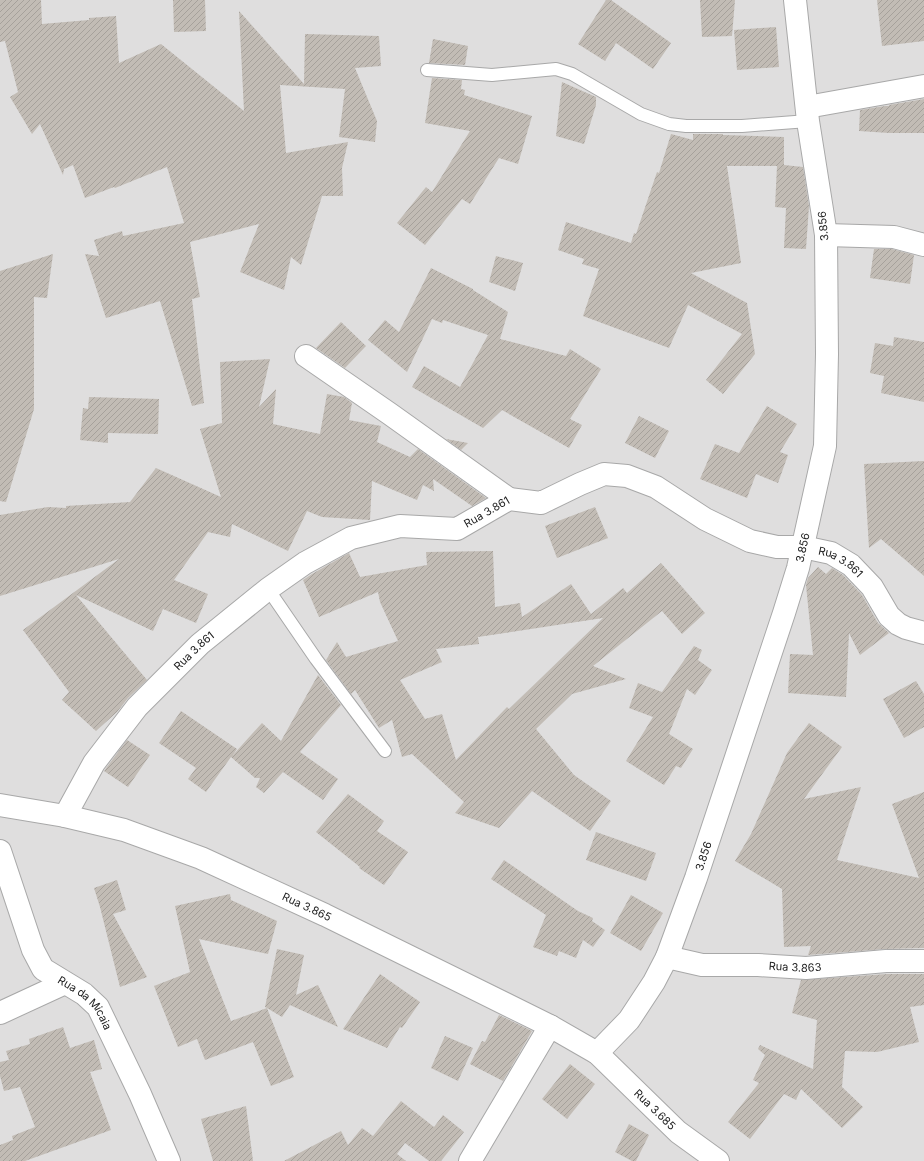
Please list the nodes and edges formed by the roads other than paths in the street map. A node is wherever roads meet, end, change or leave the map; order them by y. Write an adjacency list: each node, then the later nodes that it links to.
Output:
1 (795, 0): 4 (street, 3.856)
2 (427, 70): 4 (lane)
3 (924, 86): 4 (street)
4 (807, 114): 5 (street, 3.856)
5 (826, 235): 6 (street); 9 (street, 3.856)
6 (924, 245)
7 (306, 356): 8 (street)
8 (509, 499): 9 (street, Rua 3.861); 10 (street, Rua 3.861)
9 (802, 547): 11 (street, Rua 3.861); 16 (street, 3.856)
10 (268, 589): 12 (lane); 14 (street, Rua 3.861)
11 (924, 633)
12 (385, 751)
13 (0, 805): 14 (street, Rua 3.865)
14 (65, 816): 20 (street, Rua 3.865)
15 (0, 851): 18 (street, Rua da Micaia)
16 (667, 957): 17 (street, Rua 3.863); 21 (street, 3.856)
17 (924, 961)
18 (65, 983): 19 (street); 22 (street, Rua da Micaia)
19 (0, 1014)
20 (550, 1026): 21 (street, Rua 3.865); 23 (street)
21 (597, 1053): 24 (street, Rua 3.685)
22 (169, 1161)
23 (470, 1161)
24 (718, 1161)

